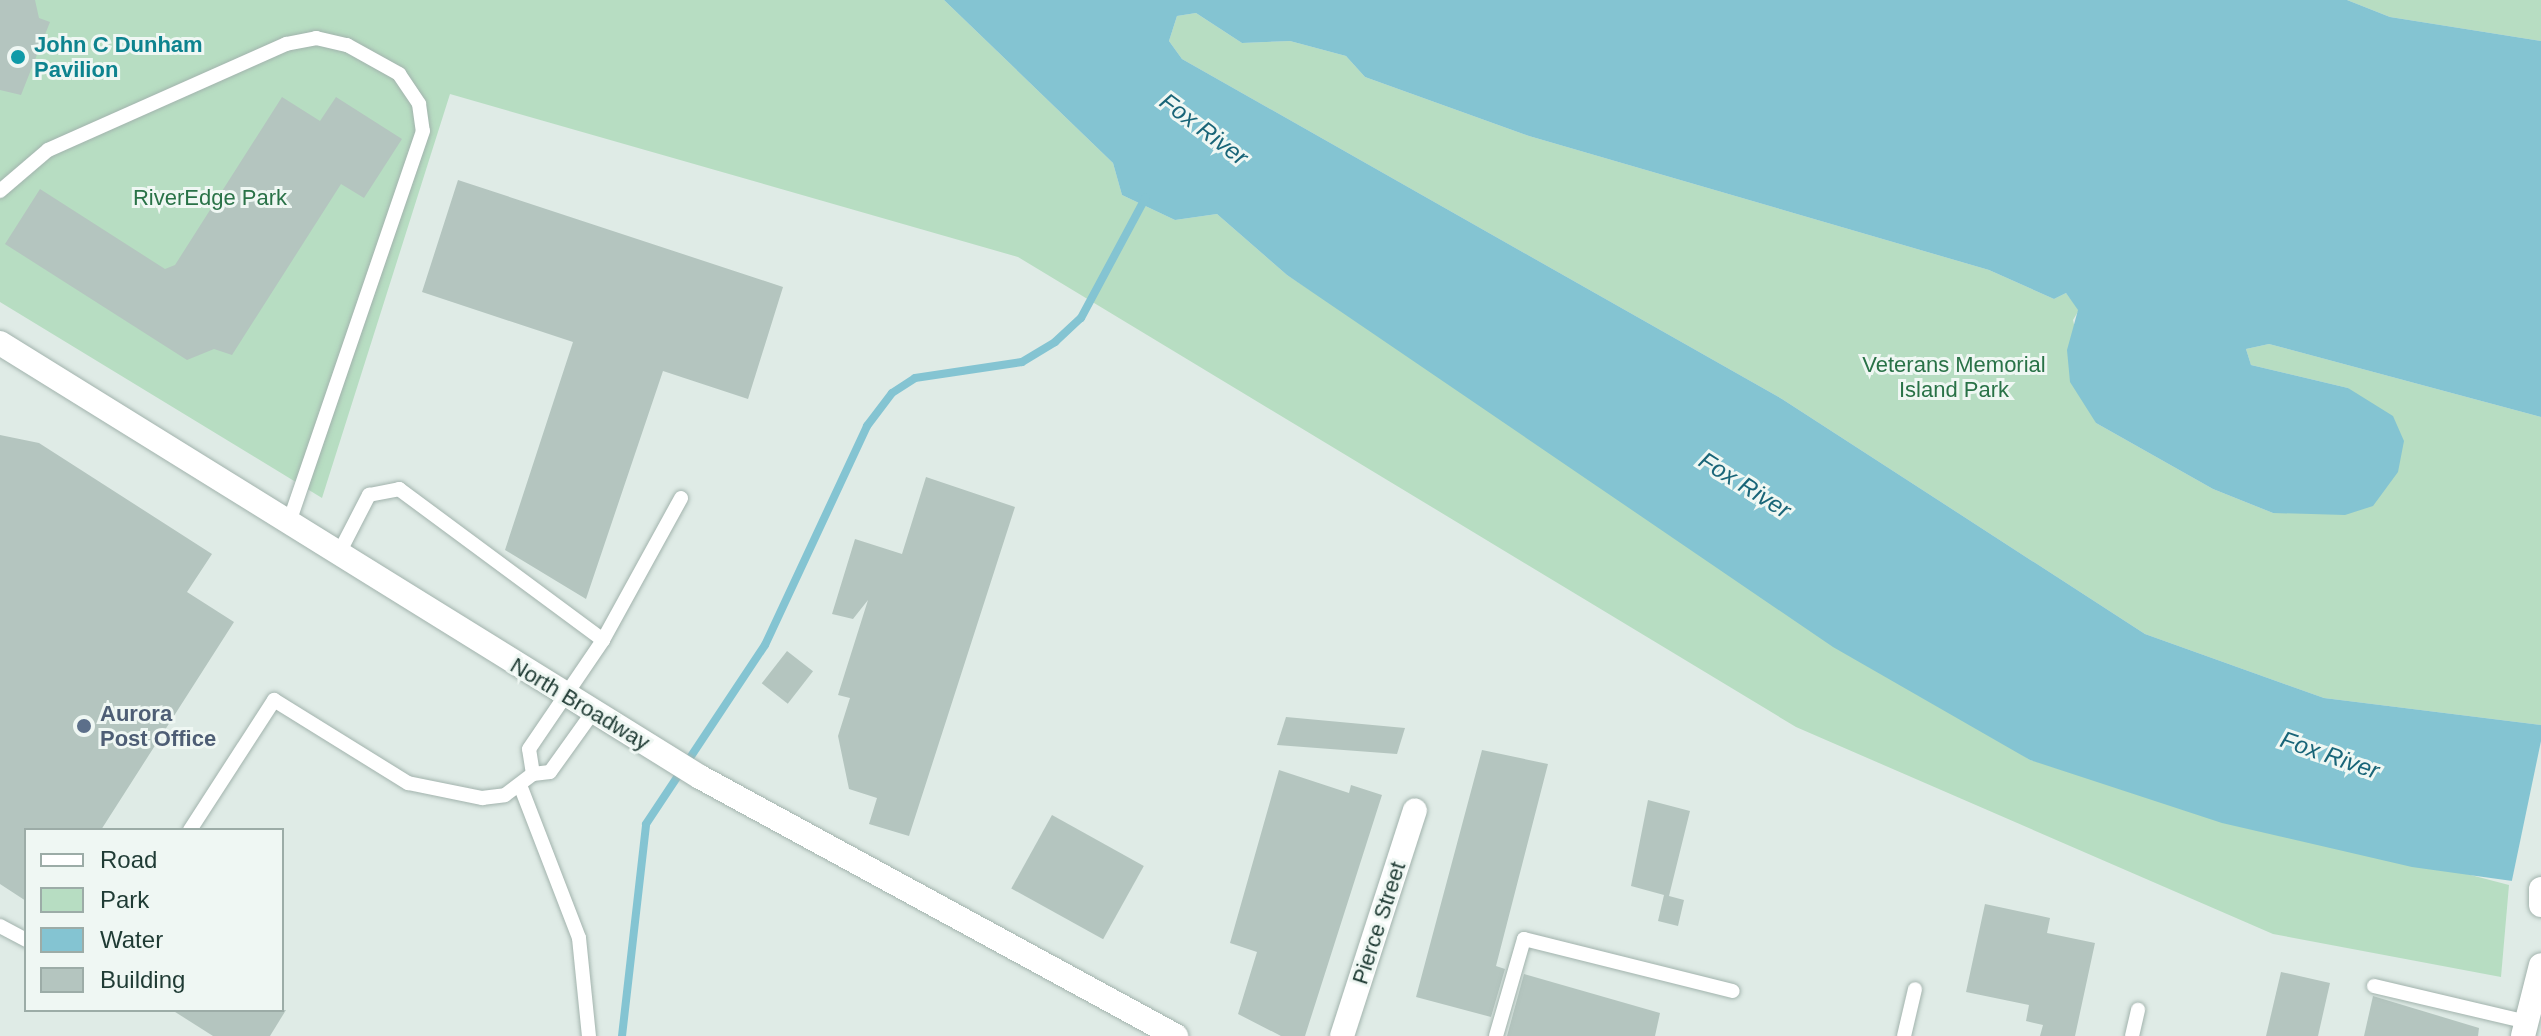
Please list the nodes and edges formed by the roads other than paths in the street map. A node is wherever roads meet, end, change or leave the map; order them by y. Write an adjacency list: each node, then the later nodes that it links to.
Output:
1 (0, 191): 4 (lane)
2 (0, 343): 4 (main road, North Broadway)
3 (681, 498): 6 (lane)
4 (289, 523): 5 (main road, North Broadway)
5 (338, 555): 6 (lane); 7 (main road, North Broadway)
6 (603, 640): 7 (lane)
7 (566, 696): 8 (main road, North Broadway); 9 (lane)
8 (593, 712): 9 (lane); 24 (main road, North Broadway)
9 (533, 774): 10 (lane)
10 (520, 785): 12 (lane); 23 (lane)
11 (1415, 810): 25 (main road, Pierce Street)
12 (191, 828)
13 (2541, 889): 14 (main road)
14 (2541, 905)
15 (0, 926): 16 (lane)
16 (24, 939)
17 (2541, 965): 22 (main road)
18 (2374, 986): 22 (lane)
19 (1915, 989): 27 (lane)
20 (1733, 991): 26 (lane)
21 (2138, 1010): 28 (lane)
22 (2525, 1029)
23 (589, 1036)
24 (1176, 1036)
25 (1342, 1036)
26 (1496, 1036)
27 (1904, 1036)
28 (2132, 1036)

